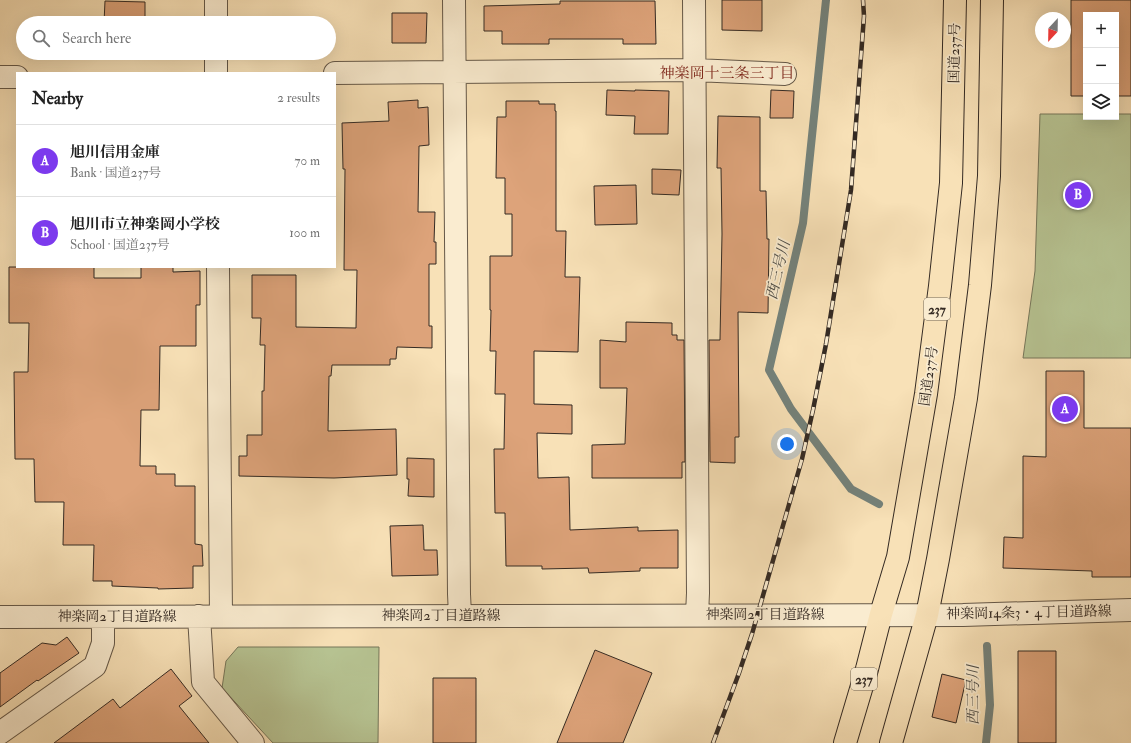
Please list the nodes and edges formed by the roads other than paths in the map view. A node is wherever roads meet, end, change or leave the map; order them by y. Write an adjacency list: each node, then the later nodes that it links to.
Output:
1 (216, 0): 6 (street)
2 (454, 0): 10 (street)
3 (694, 0): 8 (street)
4 (955, 0): 17 (highway, 国道237号 / 237)
5 (992, 0): 20 (highway)
6 (216, 16)
7 (216, 60): 9 (street)
8 (694, 70): 10 (street); 12 (street); 19 (street)
9 (216, 72)
10 (454, 72): 11 (street); 18 (street)
11 (336, 73)
12 (784, 74)
13 (0, 77): 14 (street)
14 (16, 77)
15 (218, 268): 22 (street)
16 (1131, 610): 20 (street, 神楽岡14条3・4丁目道路線)
17 (881, 614): 19 (street, 神楽岡2丁目道路線); 20 (street, 神楽岡14条3・4丁目道路線); 27 (highway, 国道237号 / 237)
18 (460, 615): 19 (street, 神楽岡2丁目道路線); 22 (street, 神楽岡2丁目道路線)
19 (697, 615)
20 (927, 615): 28 (highway)
21 (199, 616): 22 (street, 神楽岡2丁目道路線); 24 (street, 神楽岡2丁目道路線); 26 (street)
22 (221, 616)
23 (0, 617): 24 (street, 神楽岡2丁目道路線)
24 (103, 617): 25 (street)
25 (5, 736)
26 (253, 743)
27 (845, 743)
28 (891, 743)

